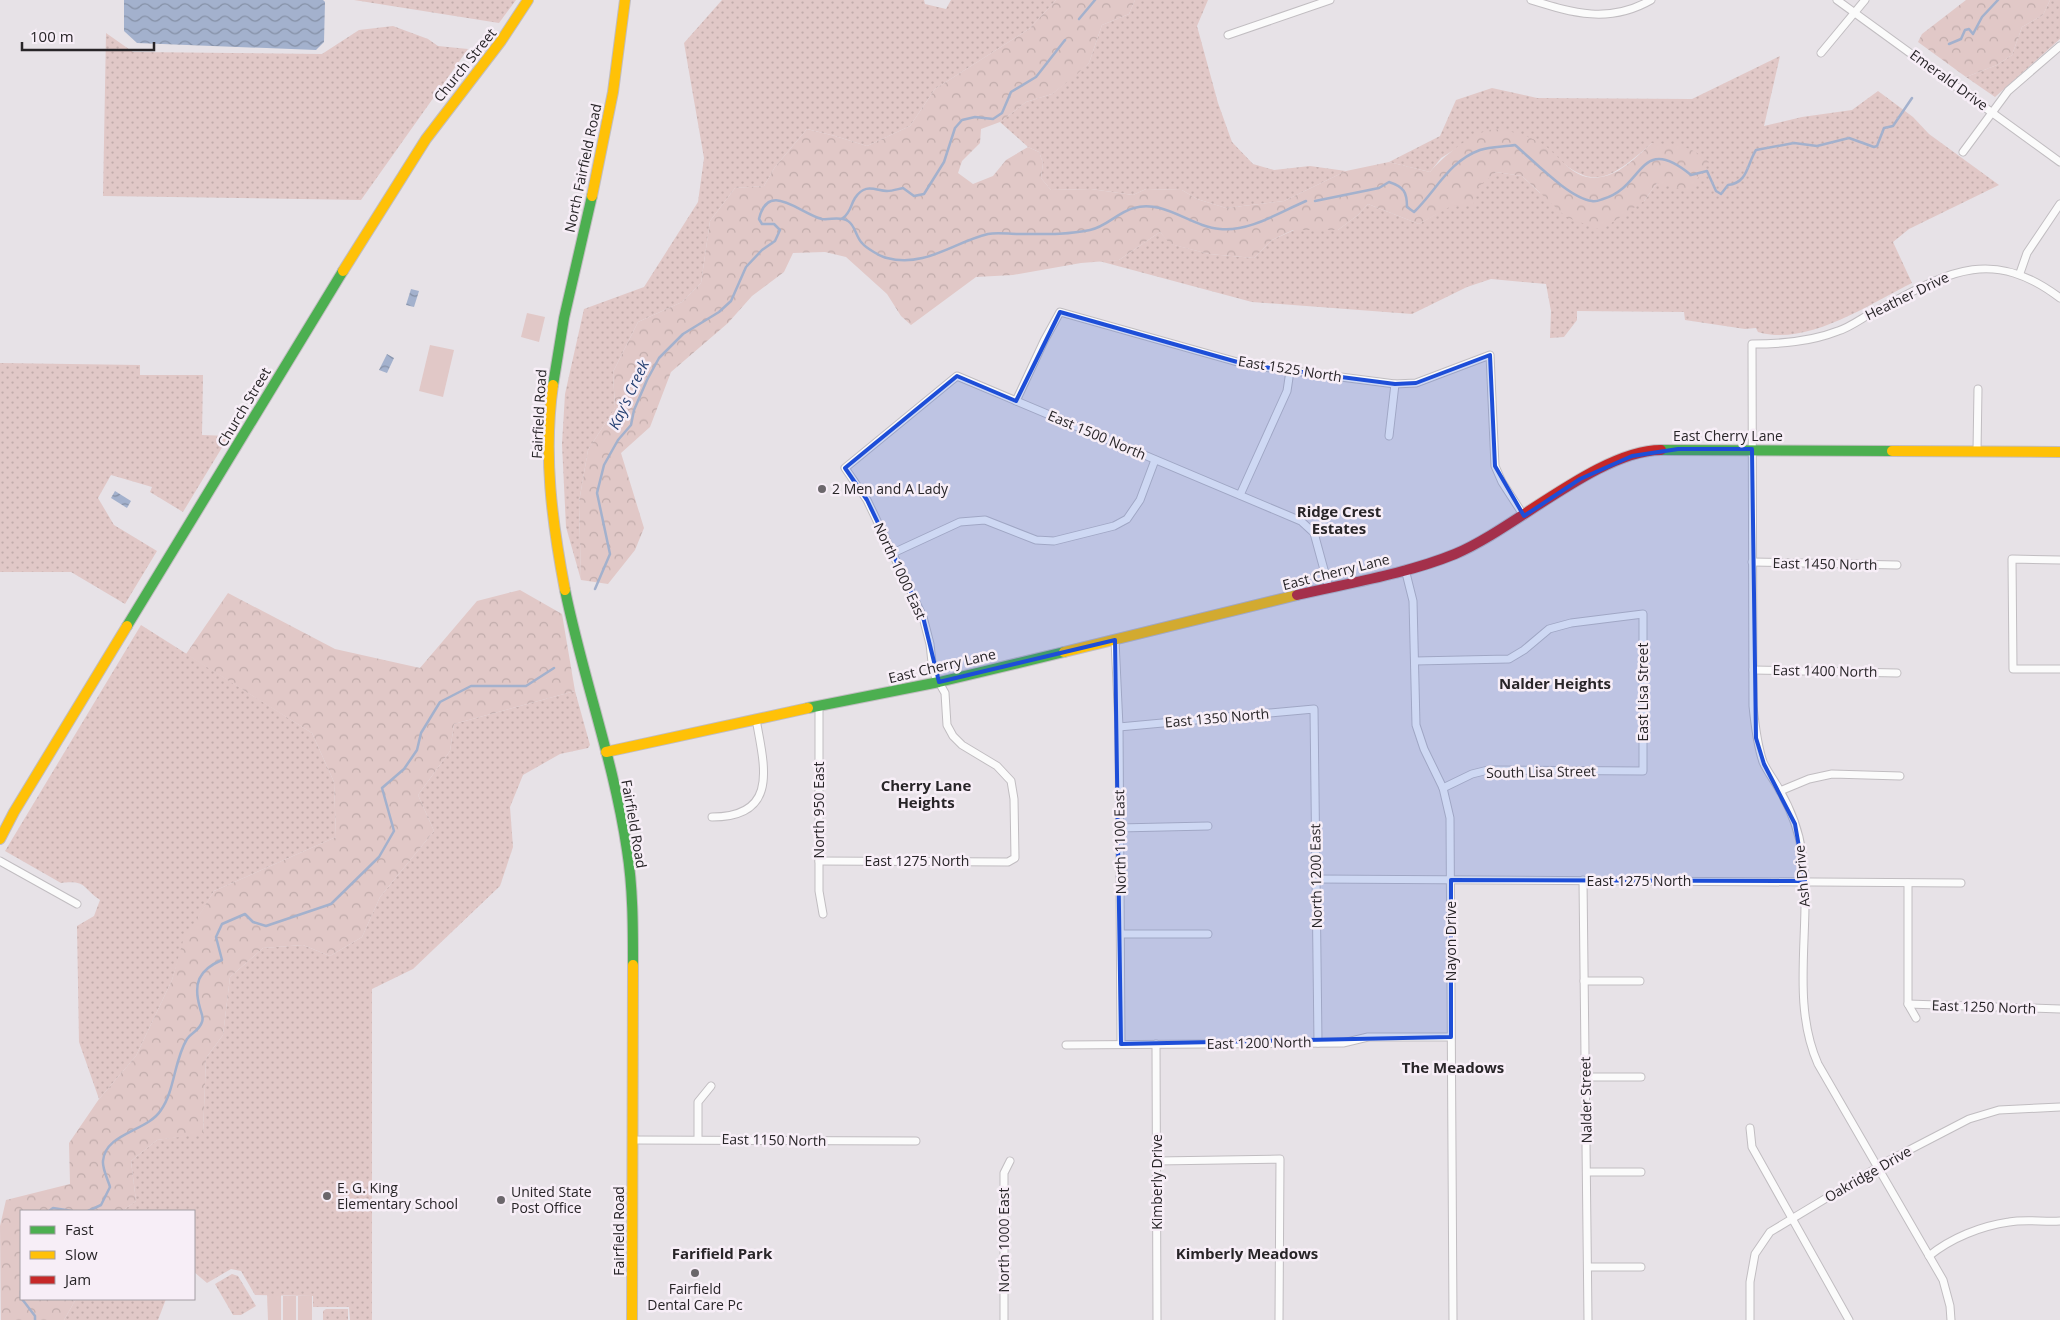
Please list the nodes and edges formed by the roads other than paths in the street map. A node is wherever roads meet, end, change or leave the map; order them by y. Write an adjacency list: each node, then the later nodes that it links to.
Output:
1 (528, 0): 57 (street, Church Street)
2 (625, 0): 19 (street, North Fairfield Road)
3 (1330, 0): 8 (street)
4 (1531, 0): 5 (street)
5 (1651, 0)
6 (1837, 0): 9 (street, Emerald Drive)
7 (1865, 0): 9 (street)
8 (1316, 2): 10 (street)
9 (1855, 13): 12 (street); 13 (street, Emerald Drive)
10 (1228, 36)
11 (2060, 46): 13 (street)
12 (1821, 53)
13 (1993, 112): 14 (street); 15 (street, Emerald Drive)
14 (1963, 152)
15 (2060, 162)
16 (2060, 204): 17 (street)
17 (2020, 273): 18 (street, Heather Drive); 20 (street, Heather Drive)
18 (2060, 298)
19 (558, 341): 49 (street, Fairfield Road)
20 (1752, 344): 26 (street, Ash Drive)
21 (1290, 370): 22 (street, East 1525 North); 24 (street, East 1525 North); 31 (street)
22 (1395, 384): 25 (street); 32 (street, East 1525 North)
23 (1978, 389): 27 (street)
24 (1016, 401): 29 (street, East 1500 North); 30 (street, East 1500 North)
25 (1389, 436)
26 (1752, 449): 27 (street, East Cherry Lane); 32 (street, East Cherry Lane); 35 (street, Ash Drive)
27 (1977, 451): 28 (street, East Cherry Lane)
28 (2060, 452)
29 (1155, 460): 31 (street, East 1500 North); 33 (street)
30 (845, 468): 33 (street, North 1000 East)
31 (1240, 495): 38 (street, East 1500 North)
32 (1524, 516): 37 (street, East Cherry Lane)
33 (893, 554): 44 (street, North 1000 East)
34 (2060, 560): 42 (street)
35 (1752, 562): 36 (street, East 1450 North); 41 (street, Ash Drive)
36 (1897, 565)
37 (1405, 569): 38 (street, East Cherry Lane); 40 (street, Nayon Drive)
38 (1329, 588): 39 (street, East Cherry Lane)
39 (1115, 640): 44 (street, East Cherry Lane); 48 (street, North 1100 East)
40 (1415, 661): 50 (street, East Lisa Street); 52 (street, Nayon Drive)
41 (1753, 670): 43 (street, East 1400 North); 53 (street, Ash Drive)
42 (2060, 670)
43 (1897, 673)
44 (939, 682): 45 (street, East Cherry Lane); 58 (street, North 1000 East)
45 (819, 706): 47 (street, East Cherry Lane); 59 (street, North 950 East)
46 (1314, 709): 48 (street, East 1350 North); 61 (street, North 1200 East)
47 (756, 719): 49 (street, East Cherry Lane); 54 (street)
48 (1119, 728): 56 (street, North 1100 East)
49 (606, 752): 87 (street, Fairfield Road)
50 (1642, 771): 52 (street, South Lisa Street)
51 (1900, 776): 53 (street)
52 (1443, 788): 62 (street, Nayon Drive)
53 (1780, 791): 64 (street, Ash Drive)
54 (712, 817)
55 (1208, 826): 56 (street)
56 (1119, 828): 69 (street, North 1100 East)
57 (0, 839)
58 (1015, 858): 59 (street, East 1275 North)
59 (819, 861): 68 (street, North 950 East)
60 (0, 862): 67 (street)
61 (1316, 879): 62 (street, East 1275 North); 77 (street, North 1200 East)
62 (1451, 880): 63 (street, East 1275 North); 76 (street, Nayon Drive)
63 (1583, 880): 64 (street, East 1275 North); 71 (street, Nalder Street)
64 (1805, 881): 65 (street, East 1275 North); 91 (street, Ash Drive)
65 (1908, 883): 66 (street, East 1275 North); 73 (street)
66 (1961, 883)
67 (77, 904)
68 (823, 914)
69 (1121, 934): 70 (street); 78 (street, North 1100 East)
70 (1208, 934)
71 (1584, 981): 72 (street); 82 (street, Nalder Street)
72 (1640, 981)
73 (1908, 1004): 74 (street, East 1250 North); 75 (street)
74 (2060, 1009)
75 (1916, 1018)
76 (1452, 1038): 77 (street, East 1200 North); 103 (street, Nayon Drive)
77 (1318, 1043): 79 (street, East 1200 North)
78 (1121, 1044): 79 (street, East 1200 North); 80 (street, East 1200 North)
79 (1156, 1044): 89 (street, Kimberly Drive)
80 (1066, 1045)
81 (1641, 1077): 82 (street)
82 (1586, 1078): 92 (street, Nalder Street)
83 (711, 1086): 86 (street)
84 (2060, 1108): 91 (street, Oakridge Drive)
85 (1750, 1128): 94 (street)
86 (698, 1139): 87 (street, East 1150 North); 88 (street, East 1150 North)
87 (632, 1140): 99 (street, Fairfield Road)
88 (916, 1142)
89 (1157, 1160): 101 (street, Kimberly Drive); 102 (street)
90 (1010, 1161): 100 (street, North 1000 East)
91 (1878, 1167): 94 (street, Oakridge Drive); 96 (street, Ash Drive)
92 (1587, 1172): 93 (street); 97 (street, Nalder Street)
93 (1641, 1172)
94 (1793, 1218): 105 (street, Oakridge Drive); 106 (street)
95 (2060, 1221): 96 (street)
96 (1930, 1256): 107 (street, Ash Drive)
97 (1588, 1267): 98 (street); 104 (street, Nalder Street)
98 (1641, 1267)
99 (632, 1320)
100 (1004, 1320)
101 (1157, 1320)
102 (1279, 1320)
103 (1453, 1320)
104 (1588, 1320)
105 (1750, 1320)
106 (1849, 1320)
107 (1951, 1320)

